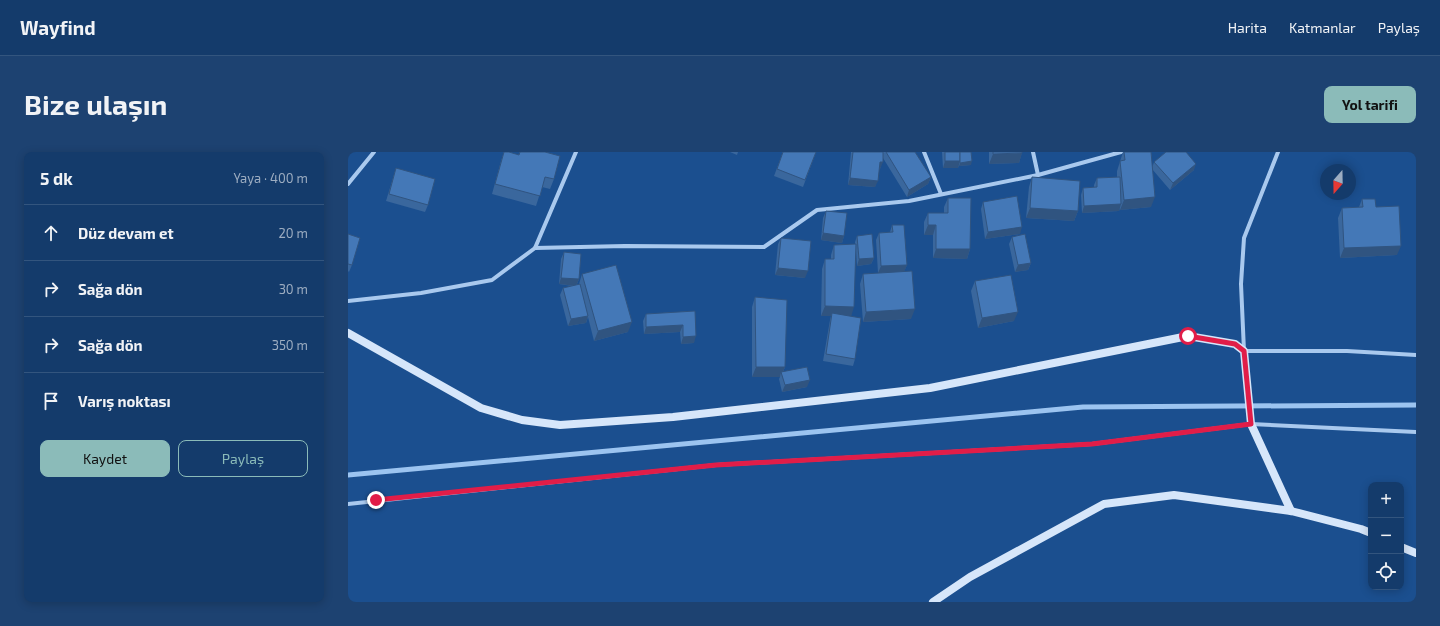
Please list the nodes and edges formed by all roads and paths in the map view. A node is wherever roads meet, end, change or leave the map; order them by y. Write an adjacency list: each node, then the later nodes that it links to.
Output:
1 (374, 152): 8 (street)
2 (576, 152): 10 (street)
3 (924, 152): 9 (street)
4 (1033, 152): 7 (street)
5 (1120, 152): 7 (street)
6 (1278, 152): 13 (street)
7 (1038, 176): 9 (street)
8 (348, 184)
9 (941, 194): 10 (street)
10 (535, 248): 11 (street)
11 (348, 301)
12 (348, 333): 13 (street)
13 (1244, 351): 14 (street); 15 (street)
14 (1416, 355)
15 (1250, 420): 16 (street); 17 (street); 18 (street)
16 (1416, 432)
17 (348, 504)
18 (1291, 511): 19 (street); 22 (street)
19 (1368, 532)
20 (1404, 548): 21 (street)
21 (1416, 553)
22 (933, 602)

